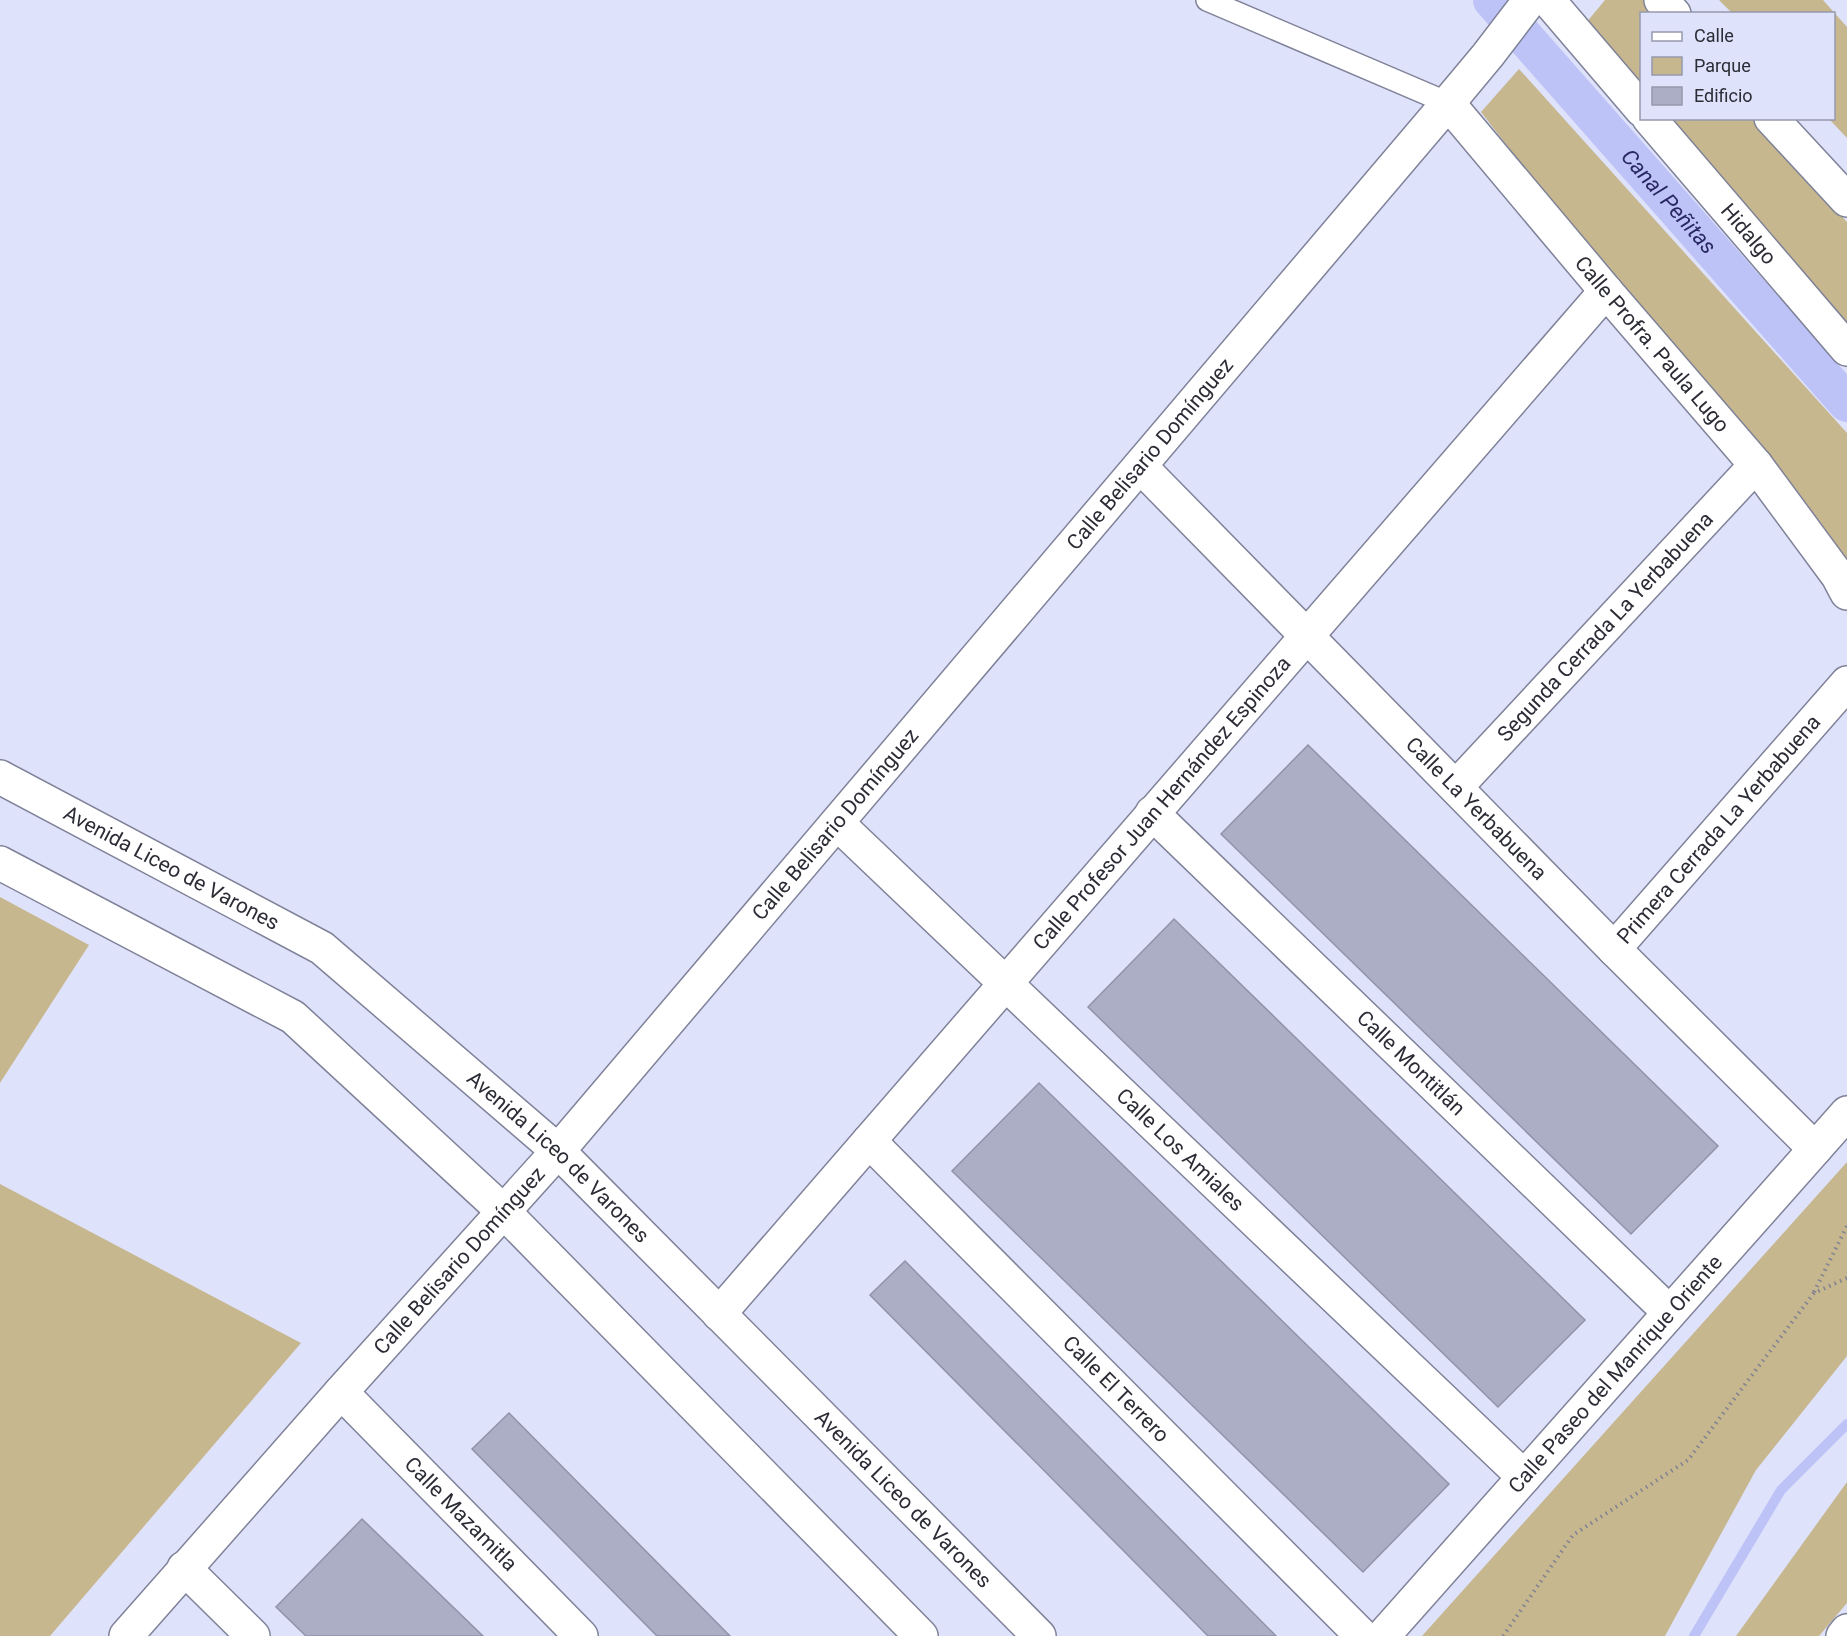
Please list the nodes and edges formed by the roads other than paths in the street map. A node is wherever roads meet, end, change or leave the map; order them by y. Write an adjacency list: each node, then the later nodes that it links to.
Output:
1 (1207, 0): 5 (lane)
2 (1661, 0): 4 (street)
3 (1533, 4): 5 (street, Calle Belisario Domínguez); 6 (street)
4 (1672, 12)
5 (1448, 103): 10 (street, Calle Profra. Paula Lugo); 13 (street, Calle Belisario Domínguez)
6 (1640, 109)
7 (1651, 120): 11 (street, Hidalgo)
8 (1774, 120): 9 (street)
9 (1847, 200)
10 (1606, 291): 12 (street, Calle Profra. Paula Lugo); 15 (street, Calle Profesor Juan Hernández Espinoza)
11 (1847, 350)
12 (1756, 465): 14 (street, Calle Profra. Paula Lugo); 18 (street, Segunda Cerrada La Yerbabuena)
13 (1140, 466): 15 (street, Calle La Yerbabuena); 20 (street, Calle Belisario Domínguez)
14 (1847, 593)
15 (1306, 635): 18 (street, Calle La Yerbabuena); 19 (street, Calle Profesor Juan Hernández Espinoza)
16 (1847, 683): 22 (street, Primera Cerrada La Yerbabuena)
17 (0, 777): 27 (street, Avenida Liceo de Varones)
18 (1456, 787): 22 (street, Calle La Yerbabuena)
19 (1152, 813): 23 (street, Calle Profesor Juan Hernández Espinoza); 29 (street, Calle Montitlán)
20 (837, 823): 23 (street, Calle Los Amiales); 27 (street, Calle Belisario Domínguez)
21 (0, 863): 28 (street)
22 (1614, 949): 26 (street, Calle La Yerbabuena)
23 (1006, 983): 25 (street, Calle Profesor Juan Hernández Espinoza); 32 (street, Calle Los Amiales)
24 (1847, 1113): 26 (street, Calle Paseo del Manrique Oriente)
25 (869, 1141): 30 (street, Calle Profesor Juan Hernández Espinoza); 40 (street, Calle El Terrero)
26 (1815, 1149): 29 (street, Calle Paseo del Manrique Oriente)
27 (558, 1151): 28 (street, Calle Belisario Domínguez); 30 (street, Avenida Liceo de Varones)
28 (503, 1211): 31 (street, Calle Belisario Domínguez); 38 (street)
29 (1670, 1312): 32 (street, Calle Paseo del Manrique Oriente)
30 (719, 1314): 39 (street, Avenida Liceo de Varones)
31 (341, 1392): 33 (street, Calle Belisario Domínguez); 37 (street, Calle Mazamitla)
32 (1524, 1477): 41 (street, Calle Paseo del Manrique Oriente)
33 (184, 1568): 35 (street, Calle Belisario Domínguez); 36 (street)
34 (1847, 1631): 42 (street)
35 (126, 1636)
36 (254, 1636)
37 (581, 1636)
38 (921, 1636)
39 (1039, 1636)
40 (1362, 1636)
41 (1383, 1636)
42 (1843, 1636)

